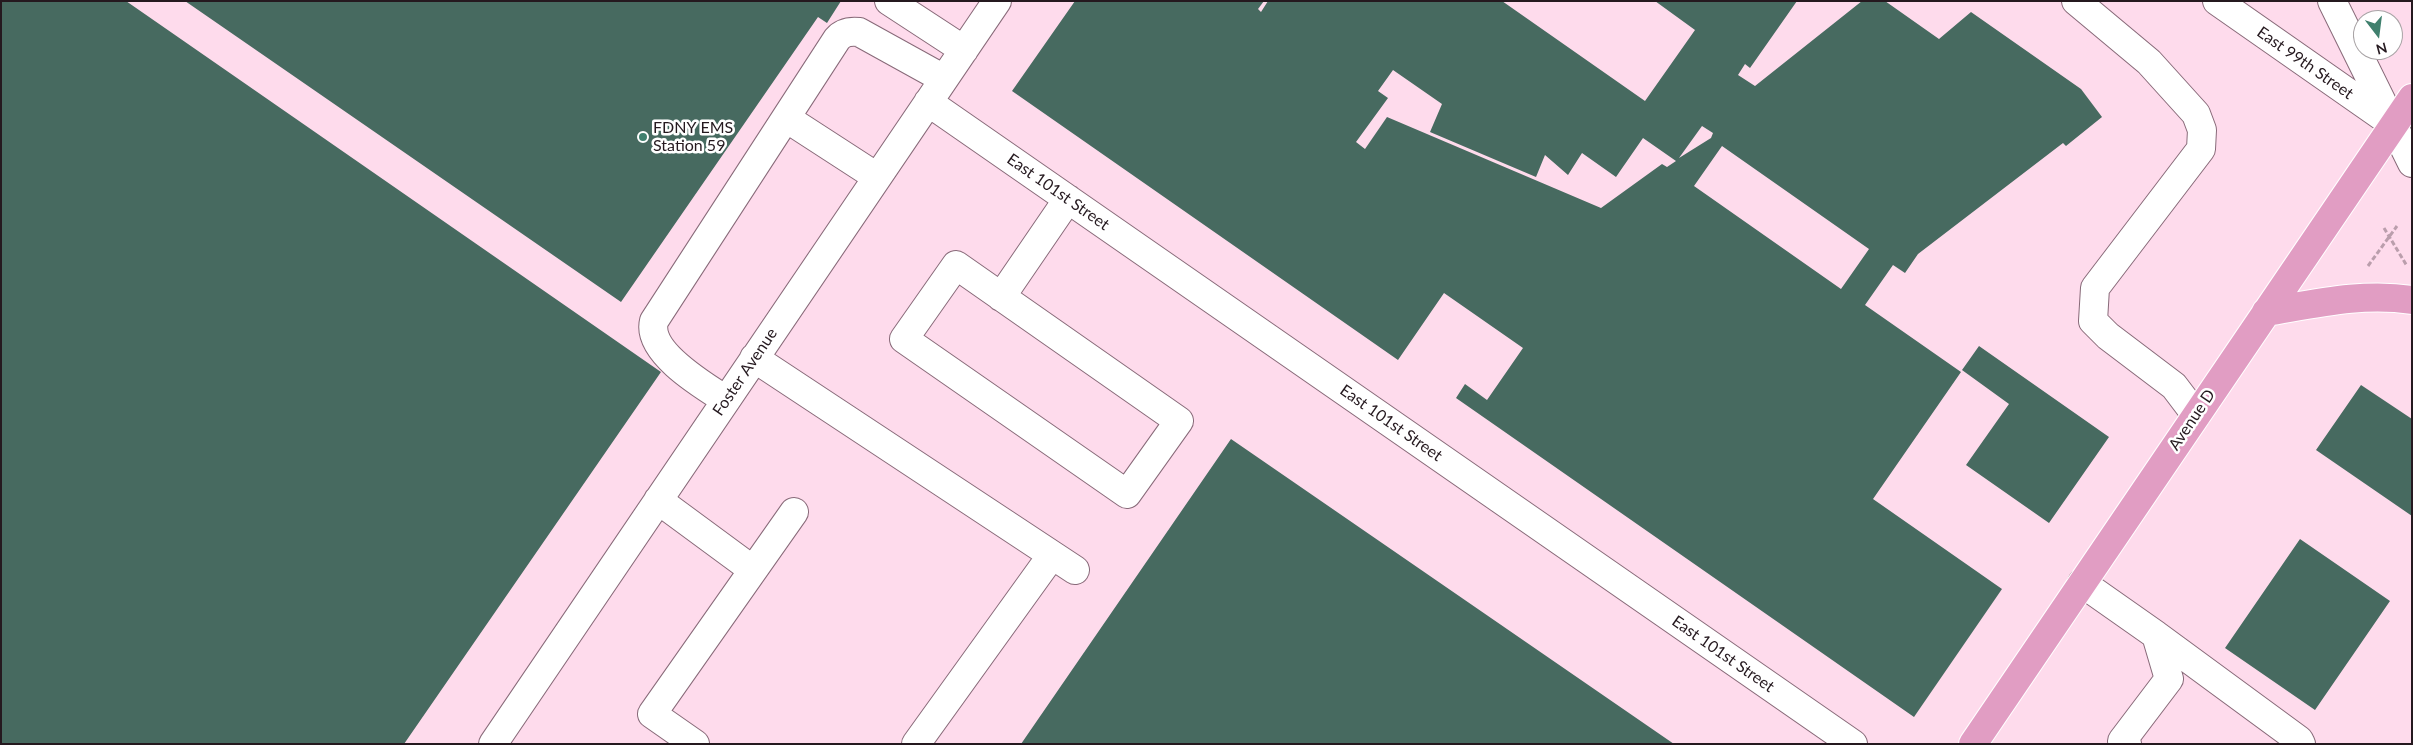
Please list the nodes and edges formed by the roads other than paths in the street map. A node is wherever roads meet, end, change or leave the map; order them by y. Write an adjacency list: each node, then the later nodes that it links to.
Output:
1 (889, 1): 6 (street)
2 (997, 1): 6 (street, Foster Avenue)
3 (2076, 1): 20 (street)
4 (2216, 1): 11 (street, East 99th Street)
5 (2332, 1): 11 (street)
6 (964, 50): 7 (street, Foster Avenue)
7 (944, 79): 9 (street, Foster Avenue); 10 (street)
8 (2412, 98): 11 (main road, Avenue D)
9 (928, 102): 13 (street, Foster Avenue); 14 (street, East 101st Street)
10 (786, 118): 13 (street); 19 (street)
11 (2393, 124): 12 (street); 17 (main road, Avenue D)
12 (2412, 163)
13 (877, 177): 18 (street, Foster Avenue)
14 (1068, 200): 15 (street); 31 (street, East 101st Street)
15 (1001, 297): 15 (street)
16 (2412, 300): 17 (main road)
17 (2266, 312): 20 (main road, Avenue D)
18 (754, 358): 19 (street, Foster Avenue); 23 (street)
19 (726, 400): 21 (street, Foster Avenue)
20 (2196, 415): 26 (main road, Avenue D)
21 (658, 500): 24 (street); 28 (street, Foster Avenue)
22 (794, 512): 24 (street)
23 (1052, 555): 25 (street); 30 (street)
24 (754, 570): 29 (street)
25 (1075, 570)
26 (2082, 583): 27 (street); 32 (main road, Avenue D)
27 (2156, 635): 33 (street); 34 (street)
28 (493, 744)
29 (695, 744)
30 (916, 744)
31 (1853, 744)
32 (1973, 744)
33 (2127, 744)
34 (2301, 744)

